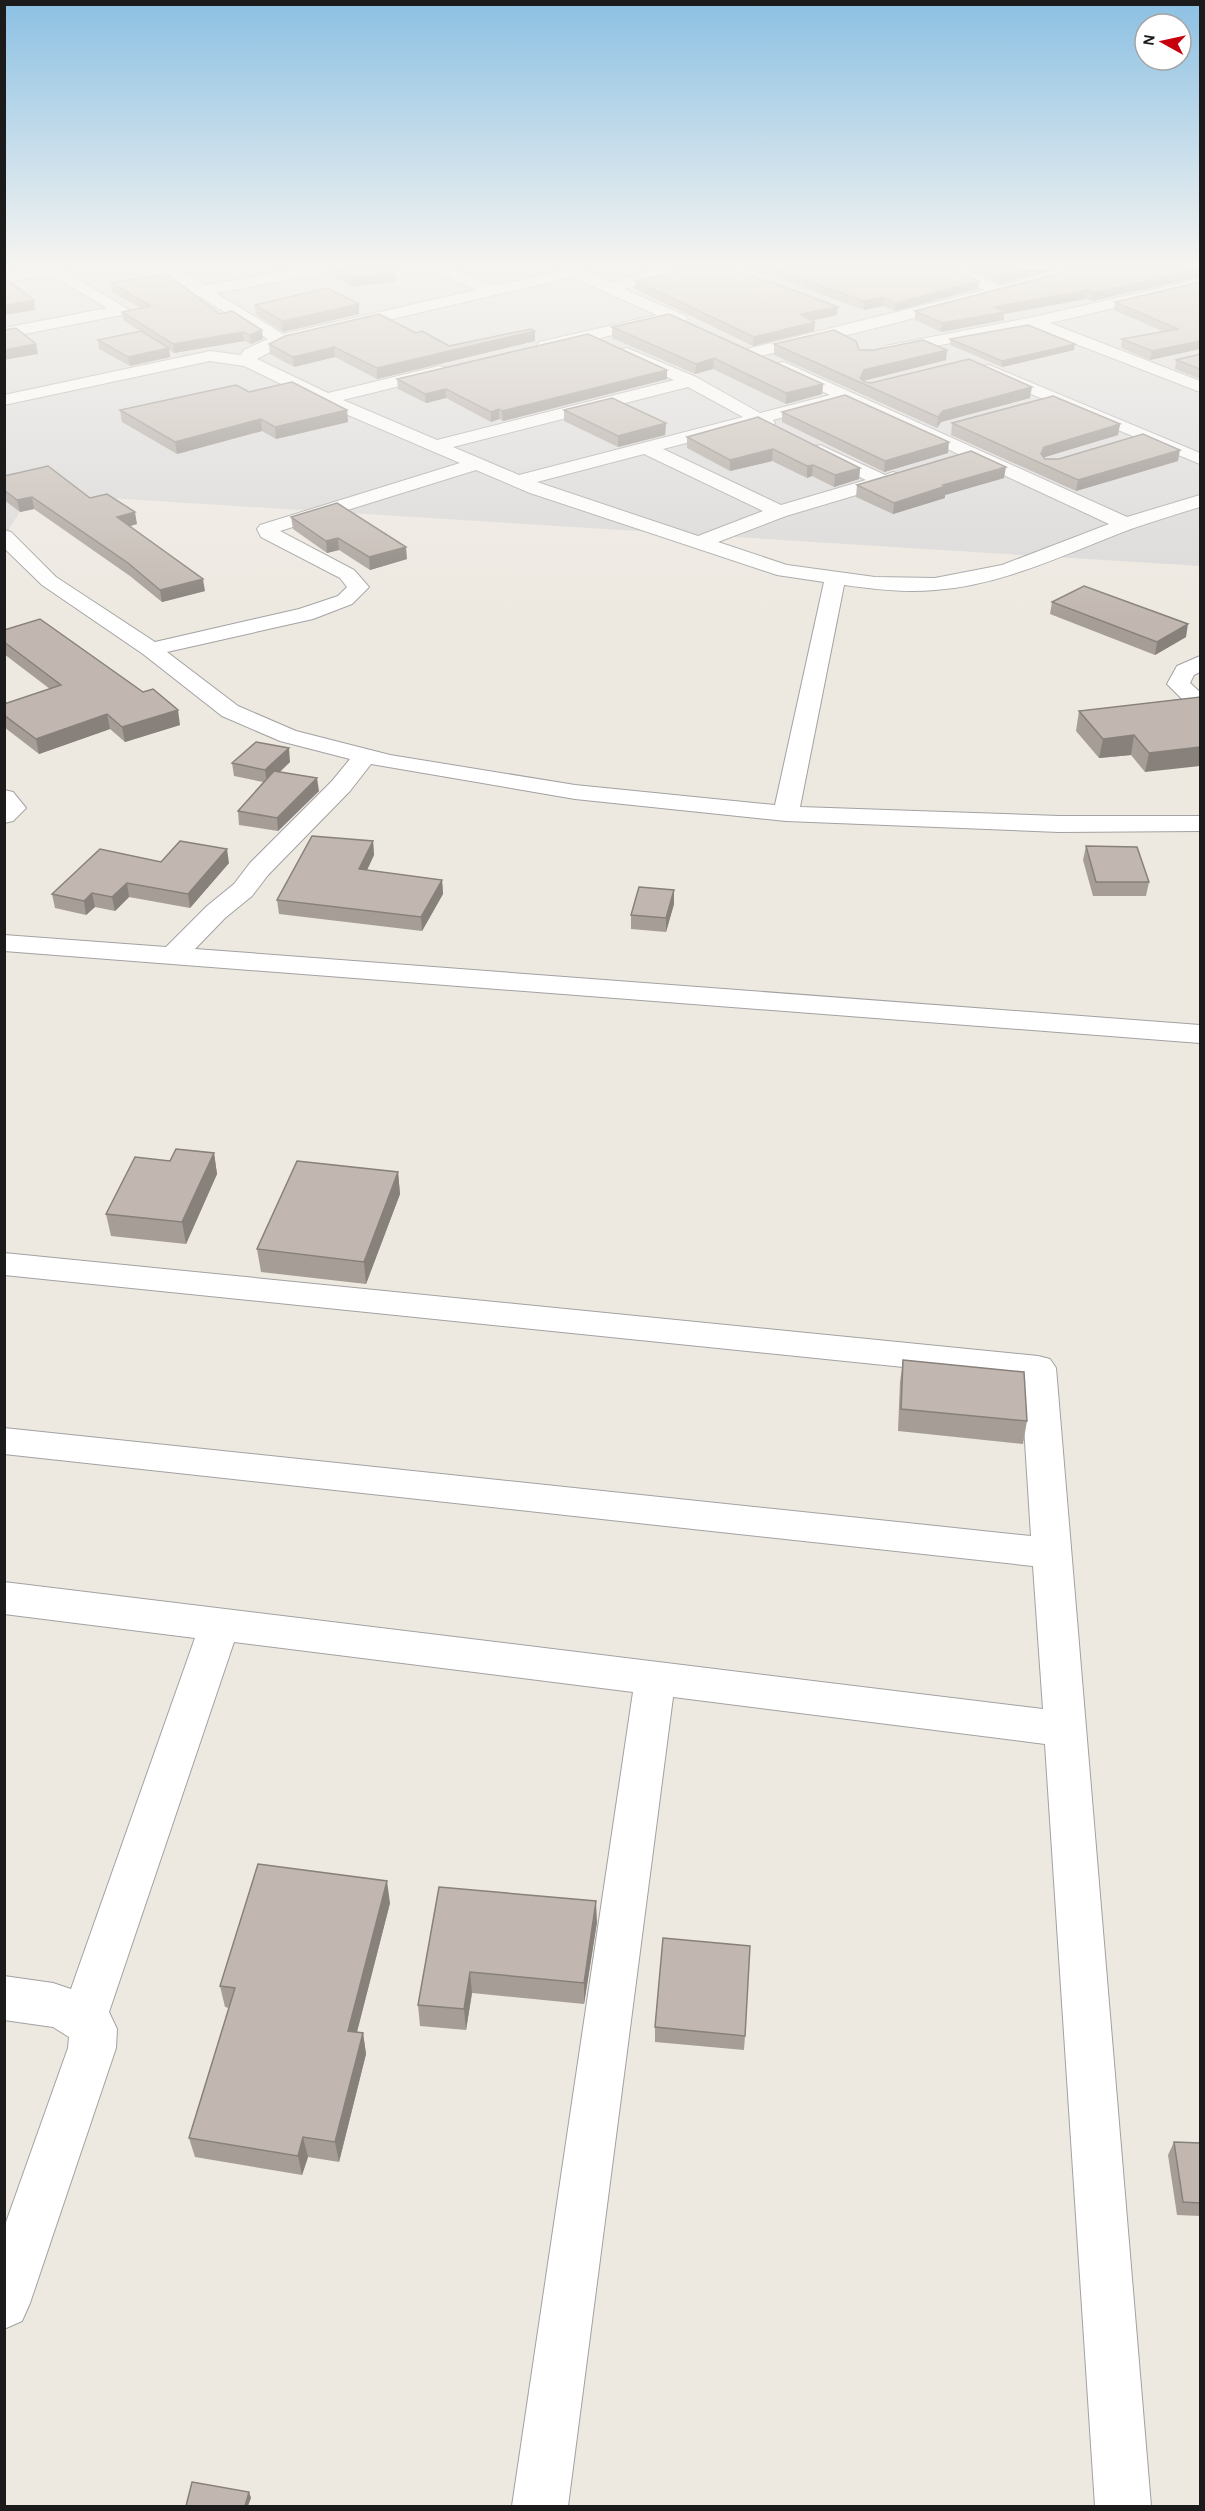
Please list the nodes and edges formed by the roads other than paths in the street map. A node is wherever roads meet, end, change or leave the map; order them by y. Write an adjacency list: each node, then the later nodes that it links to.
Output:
1 (69, 386): 11 (street)
2 (300, 386): 10 (street)
3 (378, 386): 10 (street)
4 (670, 386): 17 (street)
5 (699, 386): 13 (street)
6 (824, 386): 8 (street)
7 (1028, 386): 9 (street)
8 (846, 396): 13 (street); 20 (street)
9 (1057, 398): 12 (street); 15 (street)
10 (326, 399): 17 (street)
11 (4, 400)
12 (1024, 407)
13 (755, 418): 14 (street); 19 (street)
14 (784, 432)
15 (1144, 436): 18 (street); 21 (street)
16 (803, 441): 26 (street)
17 (435, 446): 23 (street)
18 (1113, 446)
19 (644, 447): 25 (street); 28 (street)
20 (969, 454): 22 (street); 29 (street)
21 (1200, 459)
22 (948, 460)
23 (477, 464): 25 (street); 33 (street)
24 (915, 471): 26 (street)
25 (518, 481): 31 (street)
26 (883, 481): 28 (street)
27 (1200, 501): 29 (street)
28 (779, 512): 31 (street)
29 (1126, 524): 32 (street)
30 (8, 543): 33 (street)
31 (698, 543): 32 (street)
32 (835, 580): 38 (street)
33 (151, 649): 36 (street)
34 (1200, 663): 35 (street)
35 (1200, 704)
36 (366, 755): 38 (street); 42 (street)
37 (4, 797): 39 (street)
38 (786, 814): 40 (street)
39 (4, 816)
40 (1200, 824)
41 (4, 943): 42 (street)
42 (173, 956): 43 (street)
43 (1200, 1034)
44 (4, 1264): 46 (street)
45 (4, 1441): 46 (street)
46 (1052, 1553): 50 (street)
47 (4, 1598): 48 (street)
48 (220, 1624): 49 (street); 52 (street)
49 (655, 1678): 50 (street); 54 (street)
50 (1065, 1729): 55 (street)
51 (4, 1998): 52 (street)
52 (84, 2016): 53 (street)
53 (4, 2303)
54 (540, 2506)
55 (1123, 2506)

